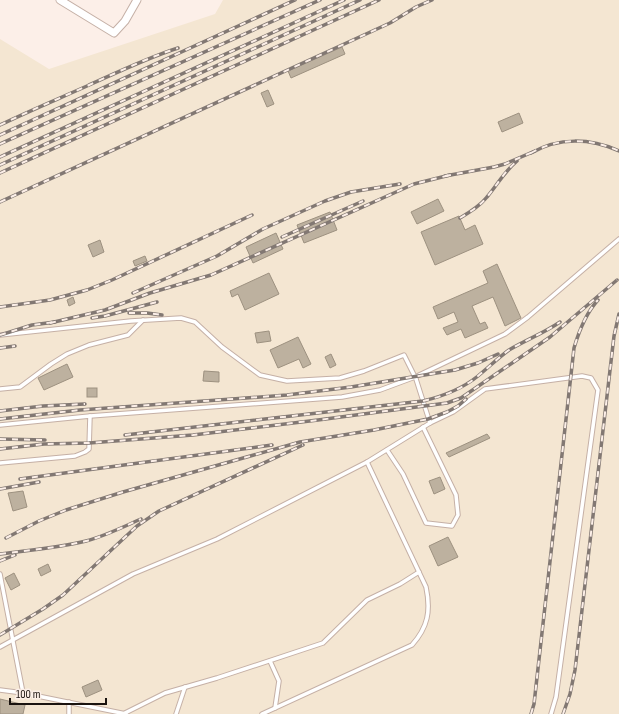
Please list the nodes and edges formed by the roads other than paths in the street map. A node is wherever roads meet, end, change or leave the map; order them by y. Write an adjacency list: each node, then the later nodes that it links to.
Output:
1 (60, 0): 2 (street)
2 (137, 0)
3 (619, 239): 6 (lane)
4 (143, 320): 5 (lane); 6 (lane); 7 (lane)
5 (0, 335)
6 (415, 377): 8 (lane); 9 (lane)
7 (0, 389)
8 (90, 416): 10 (lane); 14 (lane)
9 (430, 423): 11 (lane); 29 (lane)
10 (0, 425)
11 (423, 427): 12 (lane); 12 (lane)
12 (387, 450): 13 (lane)
13 (367, 462): 15 (lane); 17 (lane)
14 (0, 463)
15 (419, 572): 19 (lane); 24 (lane)
16 (0, 574): 17 (lane)
17 (13, 640): 18 (lane); 22 (lane)
18 (0, 647)
19 (270, 661): 20 (lane); 24 (lane)
20 (185, 687): 26 (lane); 27 (lane)
21 (0, 690): 22 (lane)
22 (23, 693): 23 (lane)
23 (69, 702): 25 (lane); 26 (lane)
24 (275, 708): 28 (lane)
25 (69, 714)
26 (126, 714)
27 (176, 714)
28 (262, 714)
29 (551, 714)

